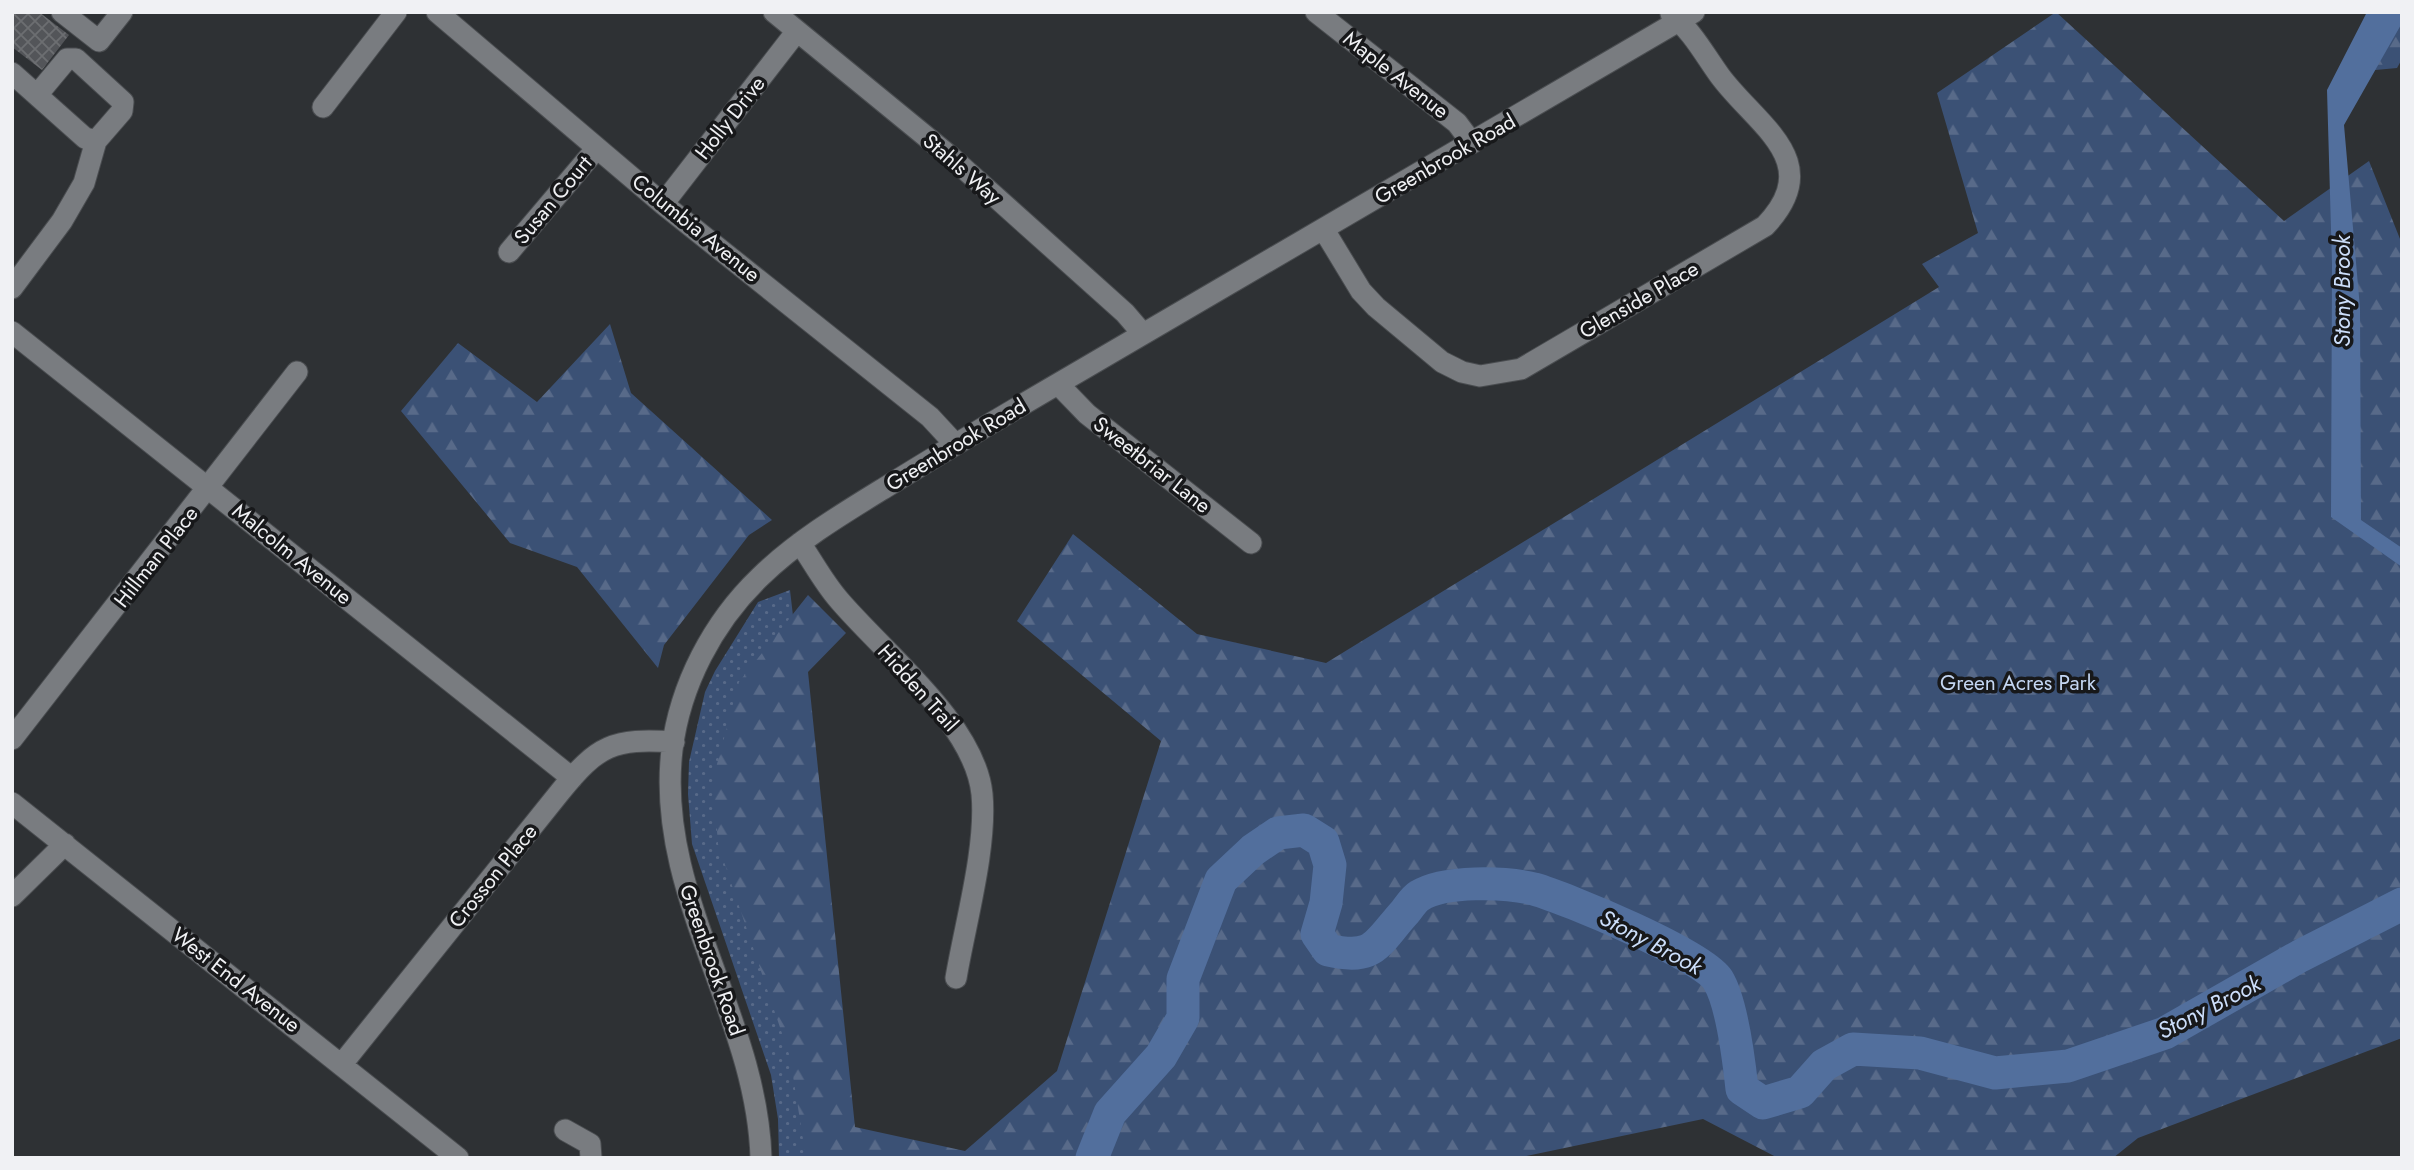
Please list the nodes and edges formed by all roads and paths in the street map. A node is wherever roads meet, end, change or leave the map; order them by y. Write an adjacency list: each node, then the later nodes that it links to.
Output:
1 (62, 12): 2 (street)
2 (122, 12)
3 (396, 12): 11 (street)
4 (437, 12): 14 (street, Columbia Avenue)
5 (774, 12): 8 (street, Stahls Way)
6 (1316, 12): 13 (street, Maple Avenue)
7 (1681, 15): 13 (street, Greenbrook Road); 16 (street, Glenside Place)
8 (797, 31): 15 (street, Holly Drive); 20 (street, Stahls Way)
9 (12, 73): 10 (street)
10 (37, 95): 12 (street); 12 (street)
11 (323, 107)
12 (96, 141): 18 (street)
13 (1472, 143): 16 (street, Greenbrook Road)
14 (597, 148): 15 (street, Columbia Avenue); 17 (street, Susan Court)
15 (663, 204): 23 (street, Columbia Avenue)
16 (1324, 230): 20 (street, Greenbrook Road)
17 (509, 252)
18 (12, 288)
19 (12, 332): 24 (street, Malcolm Avenue)
20 (1143, 334): 22 (street, Greenbrook Road)
21 (297, 372): 24 (street, Hillman Place)
22 (1058, 384): 23 (street, Greenbrook Road); 26 (street, Sweetbriar Lane)
23 (955, 444): 25 (street, Greenbrook Road)
24 (210, 487): 27 (street, Hillman Place); 29 (street, Malcolm Avenue)
25 (800, 543): 28 (street, Greenbrook Road); 33 (street, Hidden Trail)
26 (1251, 543)
27 (12, 739)
28 (674, 742): 29 (street, Crosson Place); 38 (street, Greenbrook Road)
29 (572, 778): 34 (street, Crosson Place)
30 (12, 803): 31 (street, West End Avenue)
31 (65, 844): 32 (street); 34 (street, West End Avenue)
32 (12, 896)
33 (956, 978)
34 (342, 1064): 36 (street, West End Avenue)
35 (565, 1130): 37 (street)
36 (458, 1158)
37 (591, 1158)
38 (761, 1158)

